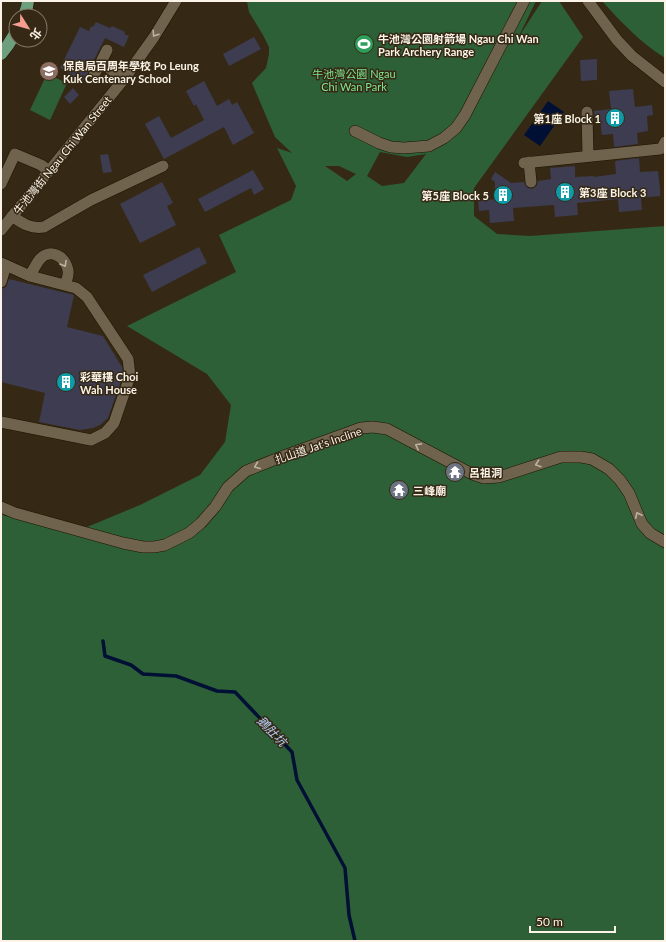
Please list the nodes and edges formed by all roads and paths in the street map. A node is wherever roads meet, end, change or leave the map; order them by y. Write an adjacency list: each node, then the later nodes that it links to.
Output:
1 (176, 1): 9 (street, 牛池灣街 Ngau Chi Wan Street, one-way to 9)
2 (524, 1): 12 (street)
3 (588, 1): 10 (street)
4 (8, 45): 6 (main road)
5 (107, 50): 7 (street)
6 (1, 54)
7 (101, 62): 8 (street); 9 (street)
8 (94, 75)
9 (124, 79): 16 (street, 牛池灣街 Ngau Chi Wan Street)
10 (665, 82)
11 (587, 112): 14 (street)
12 (355, 131)
13 (665, 142): 14 (street)
14 (588, 156): 17 (street)
15 (163, 166): 19 (street)
16 (49, 171): 18 (street); 19 (street, 牛池灣街 Ngau Chi Wan Street)
17 (531, 182)
18 (1, 184)
19 (12, 216): 20 (street, 牛池灣街 Ngau Chi Wan Street)
20 (1, 230)
21 (3, 264): 22 (street); 23 (street)
22 (30, 276): 24 (street); 24 (street, one-way to 24)
23 (1, 282)
24 (65, 285): 25 (street)
25 (1, 422)
26 (1, 507): 27 (street, 扎山道 Jat's Incline, one-way to 26)
27 (665, 542)

